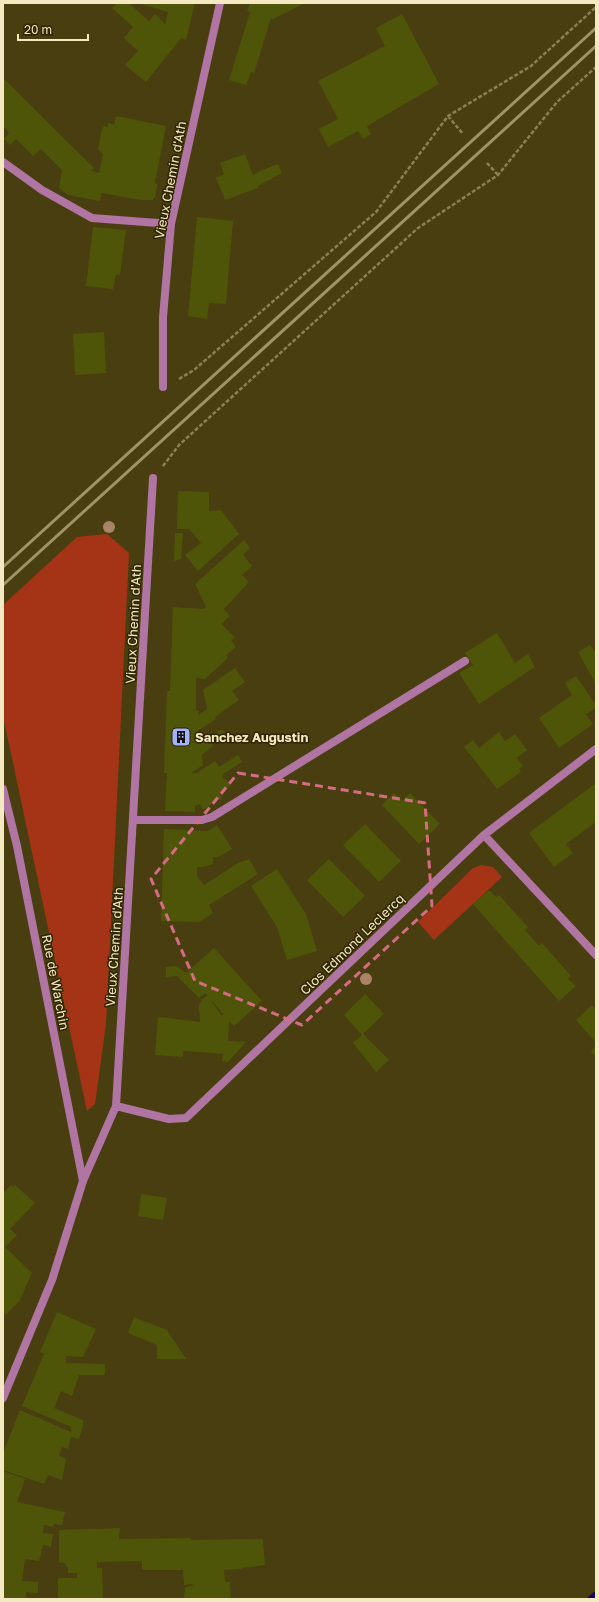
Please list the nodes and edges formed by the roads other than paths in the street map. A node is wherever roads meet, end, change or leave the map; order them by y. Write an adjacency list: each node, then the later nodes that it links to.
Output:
1 (220, 3): 3 (street, Vieux Chemin d'Ath)
2 (3, 162): 3 (street)
3 (171, 224): 4 (street, Vieux Chemin d'Ath)
4 (162, 388)
5 (154, 478): 9 (street, Vieux Chemin d'Ath)
6 (465, 661): 9 (street)
7 (596, 749): 10 (street, Clos Edmond Leclercq)
8 (3, 789): 13 (street, Rue de Warchin)
9 (134, 820): 12 (street, Vieux Chemin d'Ath)
10 (484, 835): 11 (street); 12 (street, Clos Edmond Leclercq)
11 (596, 956)
12 (116, 1106): 13 (street, Vieux Chemin d'Ath)
13 (83, 1181): 14 (street, Vieux Chemin d'Ath)
14 (3, 1398)

